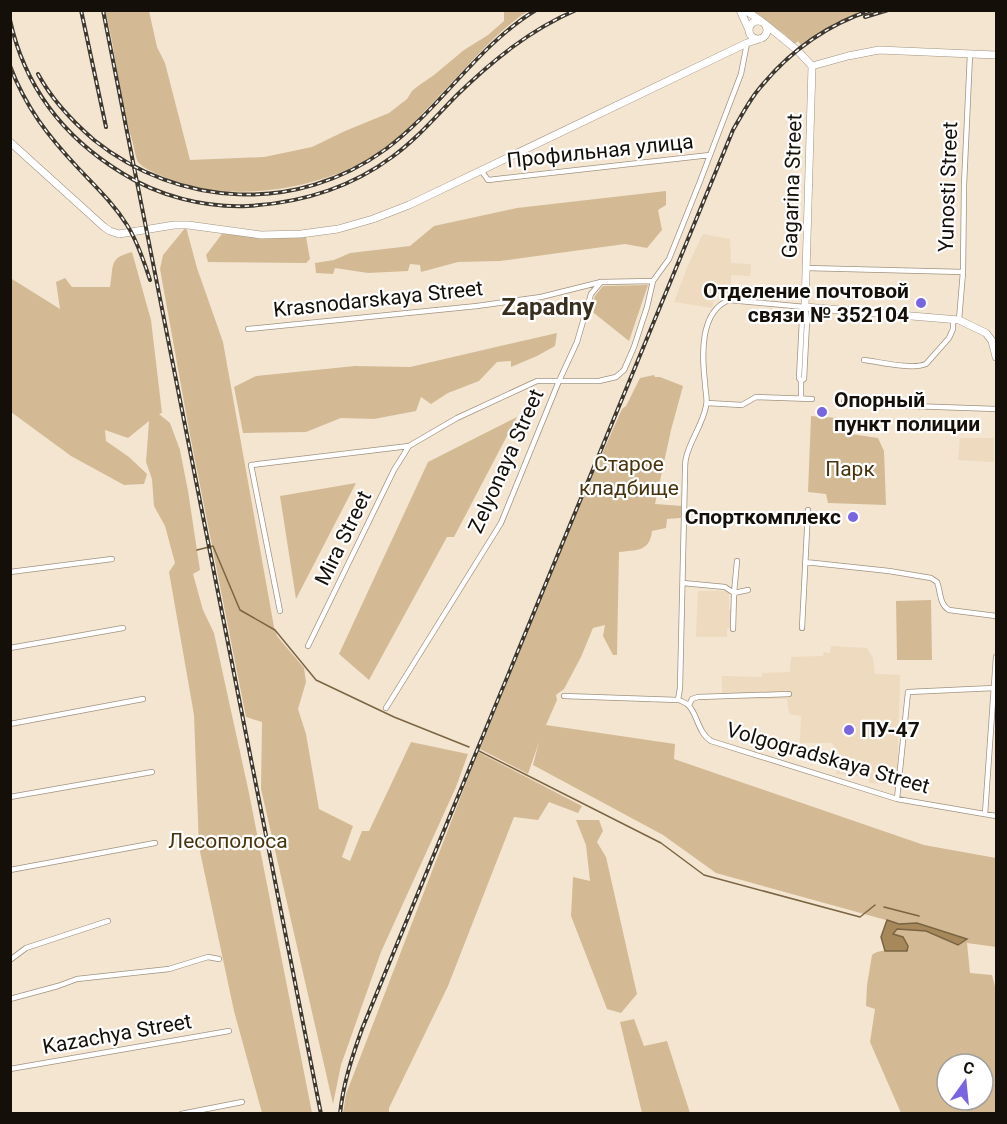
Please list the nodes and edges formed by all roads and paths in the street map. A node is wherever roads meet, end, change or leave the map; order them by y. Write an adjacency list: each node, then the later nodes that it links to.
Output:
1 (740, 10): 4 (main road)
2 (745, 10): 3 (main road)
3 (764, 24): 4 (main road); 5 (main road); 6 (main road)
4 (749, 32): 6 (main road); 7 (main road)
5 (779, 36): 6 (main road); 10 (main road)
6 (760, 39): 7 (main road)
7 (747, 43): 12 (street, Профильная улица); 13 (main road)
8 (969, 54): 9 (main road); 10 (main road); 15 (street, Yunosti Street)
9 (996, 55)
10 (812, 66): 14 (main road, Gagarina Street)
11 (10, 142): 13 (main road, Профильная улица)
12 (710, 155): 13 (street, Профильная улица); 16 (street, Профильная улица)
13 (481, 170)
14 (806, 268): 15 (street); 18 (main road, Gagarina Street)
15 (963, 272): 19 (street, Yunosti Street)
16 (653, 281): 17 (street, Krasnodarskaya Street); 23 (street, Профильная улица)
17 (601, 282): 20 (street, Krasnodarskaya Street); 23 (street, Zelyonaya Street)
18 (805, 307): 19 (main road); 24 (street, Gagarina Street); 27 (street)
19 (956, 320): 21 (main road); 22 (street, Yunosti Street)
20 (248, 328)
21 (996, 357)
22 (864, 360)
23 (559, 381): 29 (street); 52 (street, Zelyonaya Street)
24 (801, 399): 25 (street); 27 (street)
25 (812, 399)
26 (844, 402): 28 (street)
27 (707, 403): 35 (street)
28 (996, 409)
29 (409, 446): 38 (street); 43 (street, Mira Street)
30 (808, 510): 33 (street)
31 (112, 559): 34 (street)
32 (737, 561): 37 (street)
33 (805, 562): 39 (street); 41 (street)
34 (10, 572)
35 (683, 583): 37 (street); 50 (street)
36 (748, 590): 37 (street)
37 (734, 593): 42 (street)
38 (280, 611)
39 (996, 616)
40 (123, 628): 44 (street)
41 (802, 628)
42 (733, 629)
43 (308, 646)
44 (10, 648)
45 (996, 657): 46 (street)
46 (994, 688): 53 (street); 57 (street)
47 (789, 694): 51 (street)
48 (564, 696): 50 (street)
49 (143, 699): 54 (street)
50 (678, 700): 51 (street)
51 (689, 705): 57 (street, Volgogradskaya Street)
52 (386, 708)
53 (995, 715): 58 (street)
54 (10, 724)
55 (152, 772): 56 (street)
56 (10, 797)
57 (897, 799): 58 (street, Volgogradskaya Street)
58 (985, 814): 59 (street, Volgogradskaya Street)
59 (996, 816)
60 (155, 843): 61 (street)
61 (10, 870)
62 (108, 921): 64 (street)
63 (219, 959): 65 (street)
64 (10, 960)
65 (10, 999)
66 (229, 1031): 67 (street, Kazachya Street)
67 (10, 1069)
68 (242, 1102): 69 (street)
69 (181, 1113)

